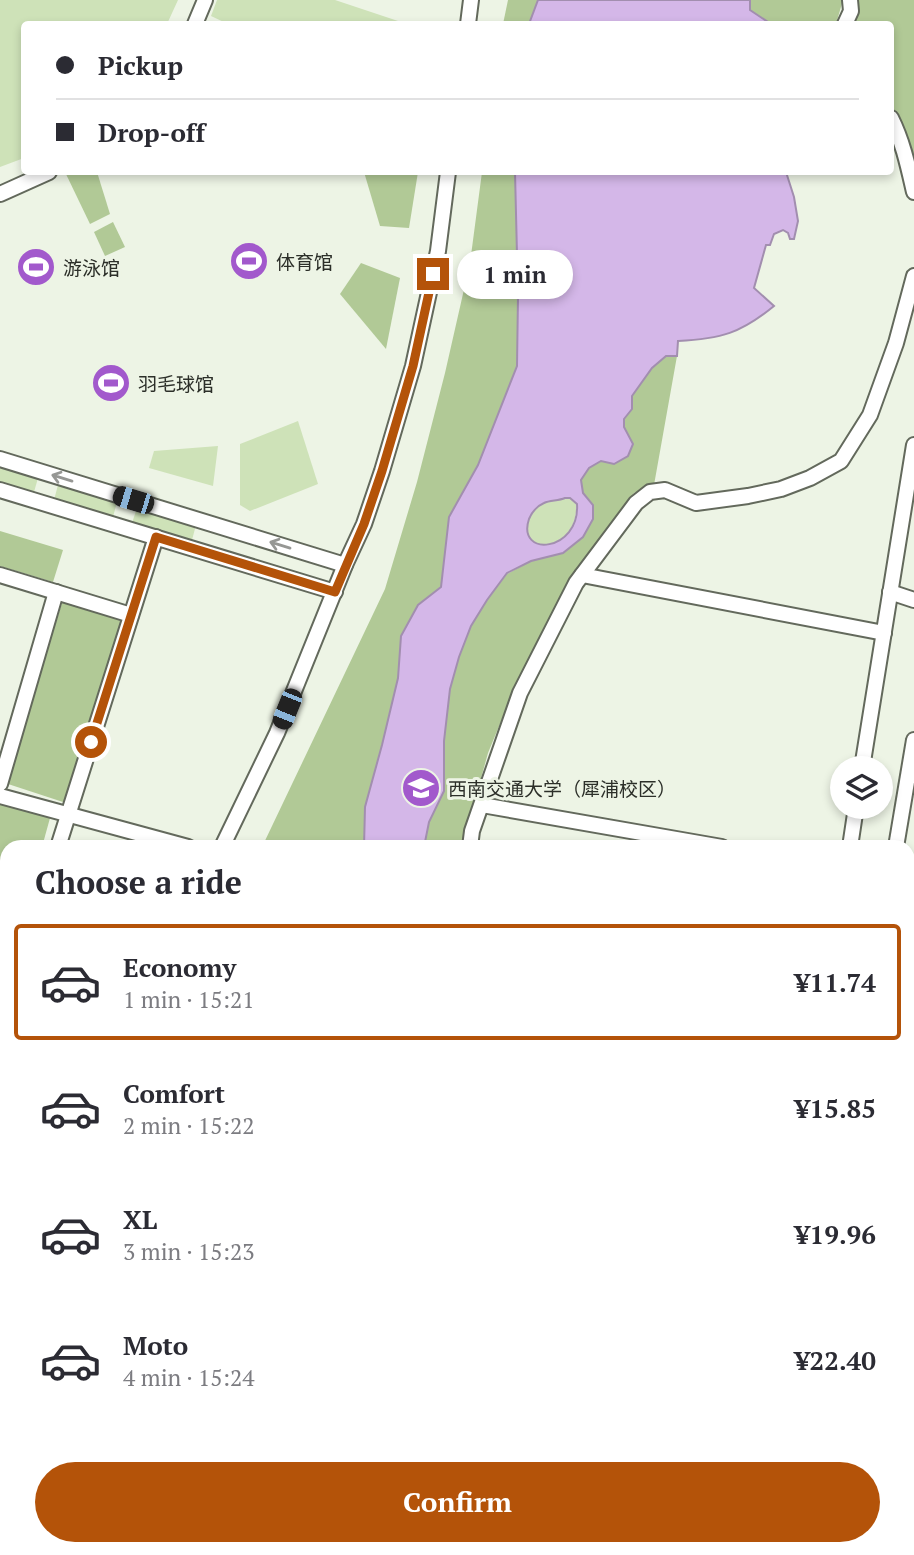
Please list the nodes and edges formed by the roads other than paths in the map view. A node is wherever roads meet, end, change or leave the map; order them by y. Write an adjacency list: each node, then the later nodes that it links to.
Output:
1 (205, 0): 4 (street)
2 (471, 0): 5 (street)
3 (850, 0): 6 (street)
4 (196, 21)
5 (468, 21)
6 (846, 21)
7 (894, 124): 10 (street)
8 (42, 175): 11 (street)
9 (448, 175): 17 (street)
10 (914, 192)
11 (0, 194)
12 (914, 276): 19 (street)
13 (914, 444): 22 (street)
14 (0, 459): 17 (street, one-way to 14)
15 (0, 490): 16 (street)
16 (156, 537): 21 (street); 24 (street)
17 (345, 565): 21 (street)
18 (0, 575): 20 (street)
19 (582, 575): 25 (street); 30 (street)
20 (56, 592): 24 (street); 28 (street)
21 (335, 592): 35 (street)
22 (890, 592): 23 (street); 25 (street)
23 (914, 600)
24 (131, 615): 31 (street)
25 (884, 633): 27 (street)
26 (914, 740): 39 (street)
27 (864, 756)
28 (0, 782)
29 (0, 796): 31 (street)
30 (482, 805): 36 (street); 37 (street)
31 (68, 814): 33 (street); 34 (street)
32 (854, 819): 38 (street)
33 (60, 840)
34 (162, 840)
35 (225, 840)
36 (471, 840)
37 (653, 840)
38 (851, 840)
39 (897, 840)

